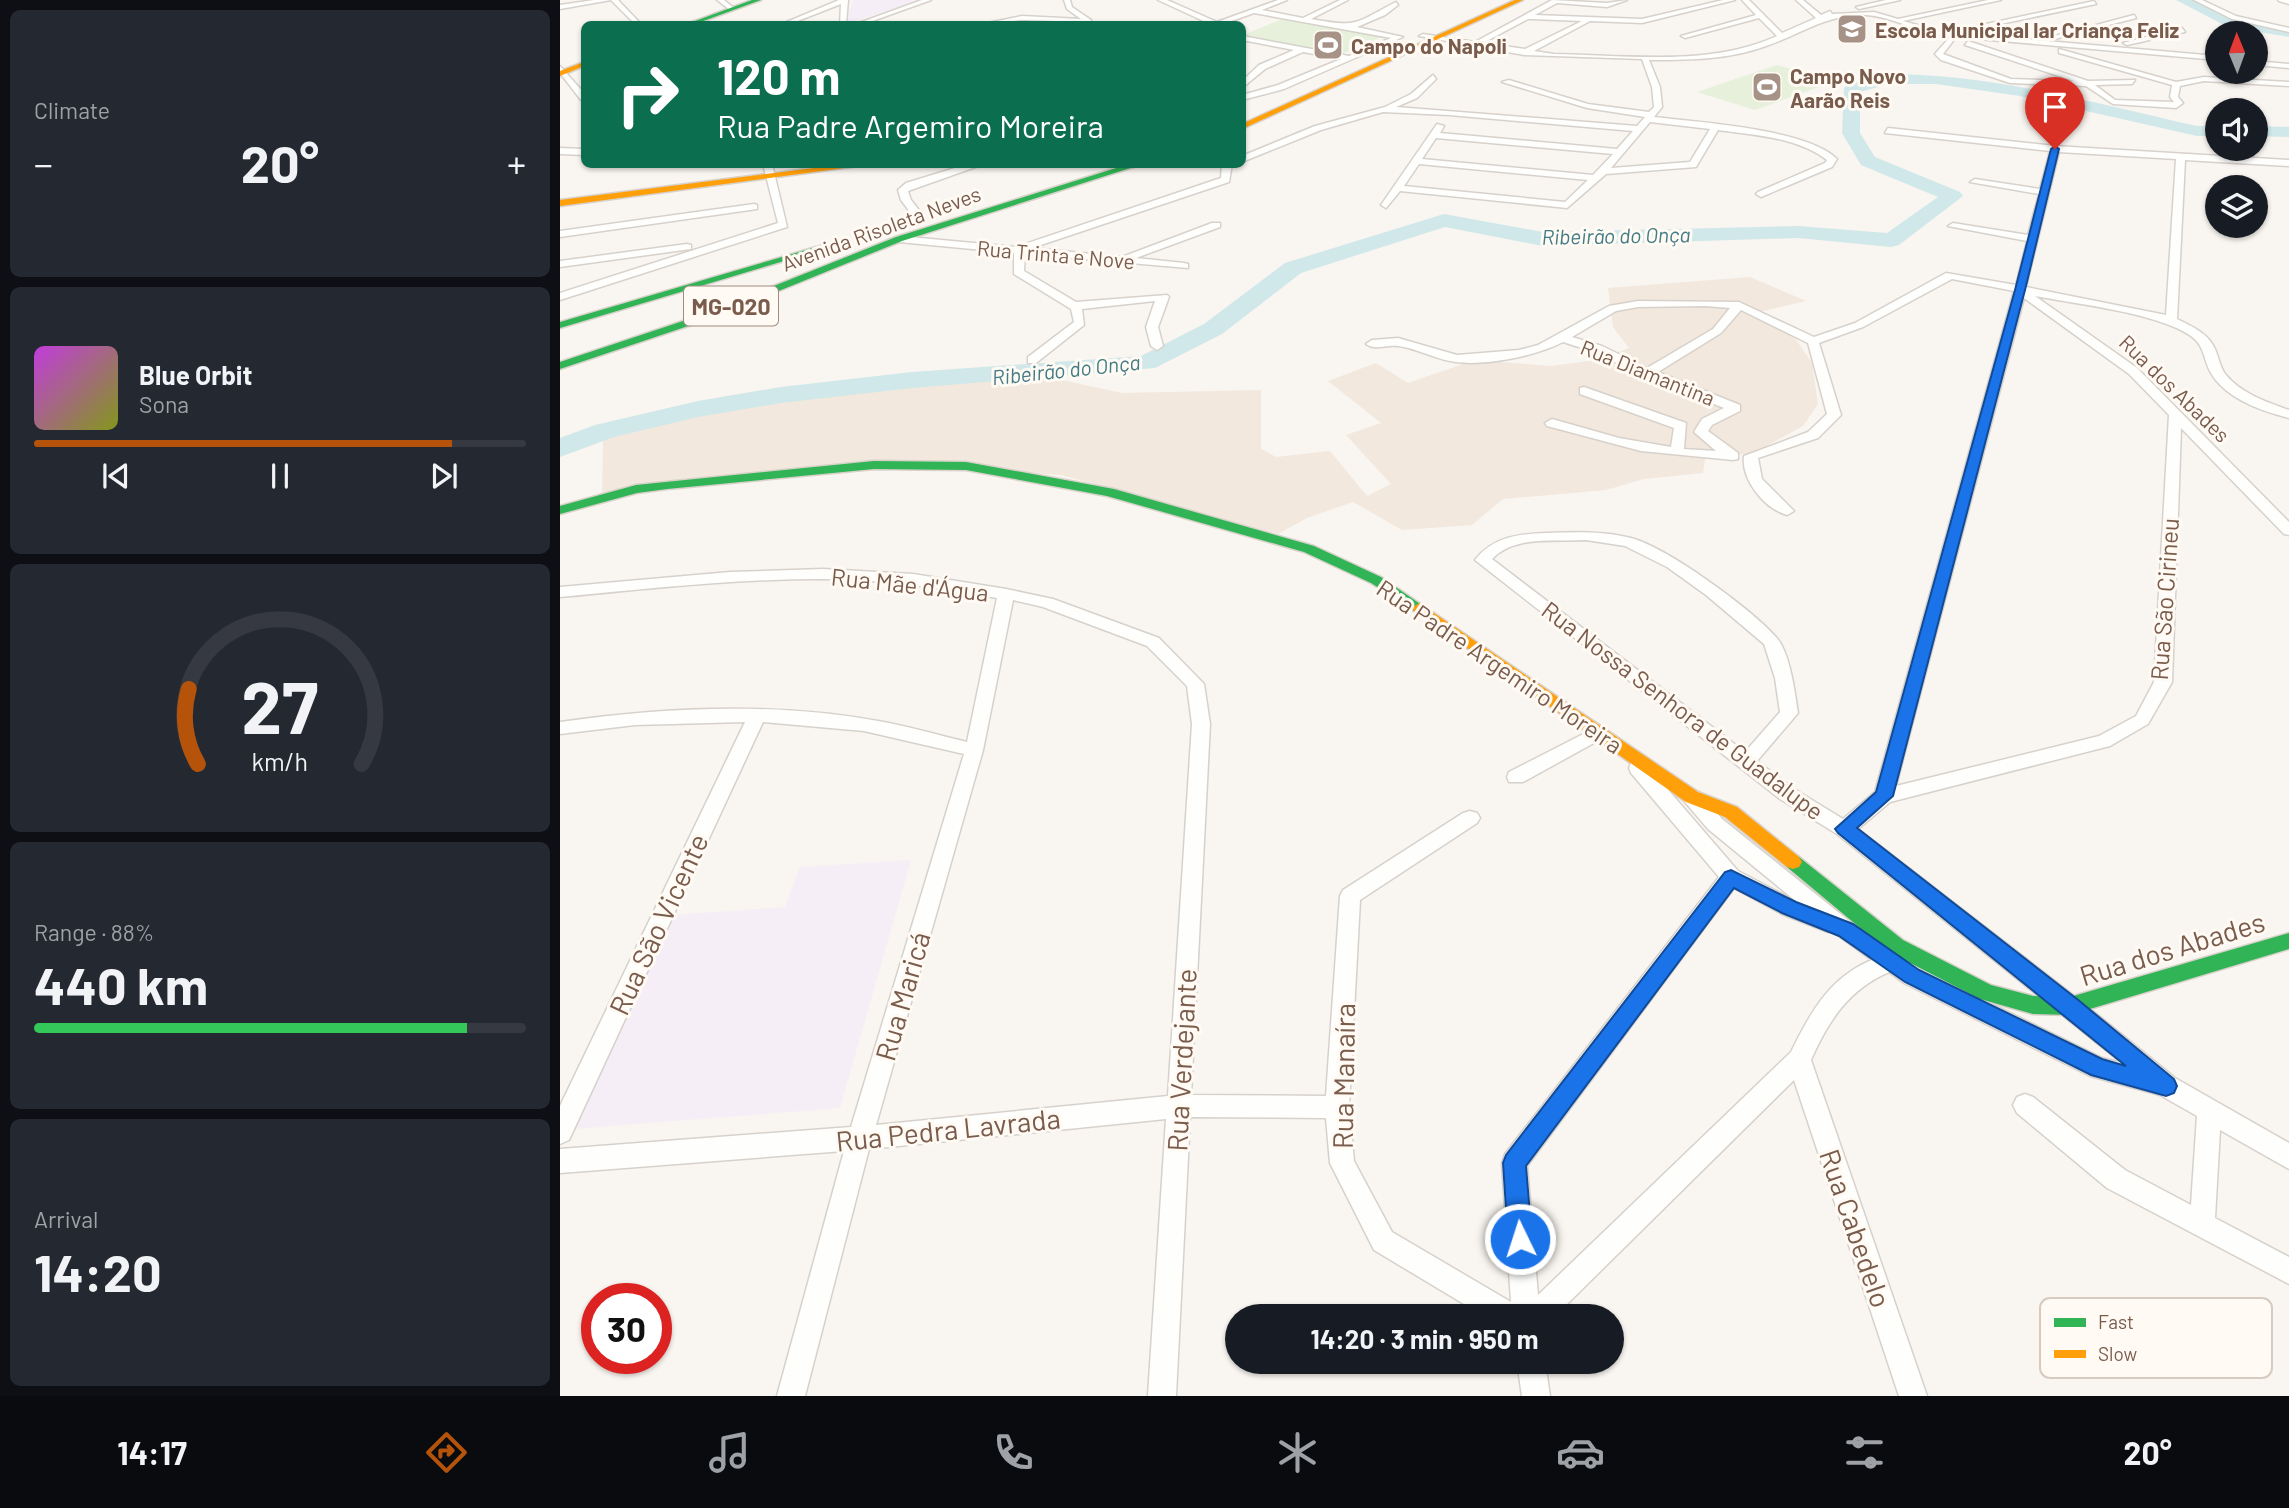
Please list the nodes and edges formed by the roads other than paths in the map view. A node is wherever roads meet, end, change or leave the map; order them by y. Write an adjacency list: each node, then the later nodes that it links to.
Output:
1 (608, 0): 28 (street)
2 (614, 0): 42 (street)
3 (758, 0): 27 (main road)
4 (845, 0): 44 (street); 45 (street)
5 (928, 0): 46 (street)
6 (935, 0): 47 (street)
7 (1067, 0): 49 (street)
8 (1161, 0): 50 (street)
9 (1284, 0): 22 (street)
10 (1345, 0): 39 (street)
11 (1502, 0): 59 (main road)
12 (1520, 0): 59 (main road)
13 (1624, 0): 21 (street)
14 (1732, 0): 35 (street)
15 (1745, 0): 36 (street)
16 (1799, 0): 38 (street)
17 (1897, 0): 30 (street)
18 (1998, 0): 41 (street)
19 (2197, 0): 55 (street)
20 (2281, 0): 25 (street)
21 (1557, 1): 34 (street)
22 (1269, 2): 31 (street)
23 (1396, 2): 33 (street); 53 (street)
24 (1848, 2): 30 (street)
25 (2289, 2)
26 (2094, 3): 56 (street)
27 (726, 5): 43 (main road)
28 (560, 7)
29 (1839, 8): 38 (street)
30 (1856, 8): 32 (street)
31 (1254, 11): 39 (street); 51 (street)
32 (1874, 14): 38 (street); 41 (street)
33 (1397, 15)
34 (1530, 16): 40 (street); 67 (street)
35 (1669, 16): 40 (street); 57 (street)
36 (1760, 16): 57 (street); 60 (street)
37 (2134, 17): 64 (street)
38 (1821, 18): 60 (street)
39 (1304, 20): 53 (street)
40 (1590, 20): 71 (street)
41 (1898, 20): 56 (street)
42 (635, 21)
43 (696, 21)
44 (792, 21)
45 (843, 21)
46 (868, 21)
47 (880, 21)
48 (1004, 21): 49 (street)
49 (1089, 21)
50 (1210, 21)
51 (1226, 21)
52 (1398, 26): 58 (street)
53 (1349, 28): 58 (street)
54 (2182, 30): 68 (street)
55 (2289, 30)
56 (1941, 34): 61 (street); 64 (street)
57 (1685, 36): 66 (street)
58 (1399, 37): 75 (street)
59 (1430, 37): 67 (street); 95 (main road); 98 (main road)
60 (1782, 37): 77 (street)
61 (1953, 38): 89 (street); 89 (street)
62 (1246, 39): 63 (street)
63 (1255, 40): 65 (street); 69 (street)
64 (2031, 42): 68 (street); 90 (street)
65 (1246, 43)
66 (1691, 43)
67 (1474, 45): 71 (street)
68 (2112, 47): 73 (street)
69 (1303, 49): 75 (street); 83 (street)
70 (1698, 50): 77 (street)
71 (1524, 53): 76 (street)
72 (2205, 55): 73 (street)
73 (2200, 56): 74 (street); 85 (street)
74 (2205, 57)
75 (1350, 58): 93 (street)
76 (1645, 58): 77 (street); 97 (street)
77 (1703, 58)
78 (2268, 64): 79 (street)
79 (2271, 64): 81 (street); 88 (street)
80 (581, 65): 82 (main road)
81 (2287, 65)
82 (561, 71): 92 (street)
83 (1247, 76)
84 (1433, 77): 94 (street)
85 (2204, 79): 88 (street); 90 (street)
86 (1506, 82): 97 (street)
87 (2132, 82): 89 (street)
88 (2273, 82): 91 (street)
89 (2087, 83): 90 (street)
90 (2176, 84)
91 (2289, 84)
92 (581, 94)
93 (1246, 97)
94 (1383, 110): 96 (street); 107 (street)
95 (1246, 111)
96 (1450, 112): 99 (street); 102 (street)
97 (1649, 117): 99 (street); 100 (street)
98 (1246, 125)
99 (1639, 128): 106 (street)
100 (1715, 128): 117 (street); 122 (street)
101 (1888, 131): 103 (street)
102 (1433, 135): 106 (street); 109 (street)
103 (2055, 149): 108 (street); 121 (street)
104 (560, 151): 105 (street)
105 (581, 152)
106 (1619, 152): 117 (street)
107 (1246, 157)
108 (2181, 157): 110 (street); 145 (street)
109 (1416, 161): 118 (street); 120 (street)
110 (2289, 163)
111 (812, 168): 116 (main road)
112 (966, 168): 126 (street)
113 (1088, 168): 146 (main road, Avenida Risoleta Neves / MG-020)
114 (1126, 168): 130 (main road, Avenida Risoleta Neves / MG-020)
115 (1228, 168): 135 (street)
116 (769, 171): 123 (main road); 142 (street)
117 (1603, 171): 118 (street)
118 (1594, 178): 120 (street)
119 (1975, 183): 121 (street)
120 (1399, 188): 124 (street)
121 (2044, 192): 131 (street)
122 (1761, 194)
123 (561, 203)
124 (1387, 205)
125 (754, 207): 129 (street)
126 (918, 214)
127 (1216, 225): 137 (street)
128 (1953, 226): 131 (street)
129 (560, 234)
130 (899, 239): 132 (street, Rua Trinta e Nove); 134 (main road, Avenida Risoleta Neves / MG-020)
131 (2033, 239): 141 (street)
132 (928, 243): 134 (street, Rua Trinta e Nove); 135 (street, Rua Trinta e Nove)
133 (687, 247): 136 (street)
134 (875, 248): 152 (main road, Avenida Risoleta Neves / MG-020)
135 (1020, 249): 137 (street, Rua Trinta e Nove); 144 (street)
136 (619, 256): 138 (street); 140 (street)
137 (1122, 260): 139 (street, Rua Trinta e Nove)
138 (560, 264)
139 (1184, 266)
140 (560, 287)
141 (2020, 290): 145 (street); 148 (street); 156 (street, Rua dos Abades); 174 (street)
142 (560, 297)
143 (1740, 305): 147 (street); 148 (street); 153 (street)
144 (1075, 306): 150 (street); 151 (street)
145 (2171, 320): 155 (street)
146 (560, 325)
147 (1562, 338): 149 (street); 153 (street, Rua Diamantina)
148 (1813, 341): 160 (street)
149 (1372, 344)
150 (1157, 346)
151 (1032, 360)
152 (560, 366)
153 (1648, 373): 159 (street, Rua Diamantina)
154 (1584, 391): 158 (street)
155 (2289, 414)
156 (2175, 415): 163 (street, Rua dos Abades); 174 (street, Rua São Cirineu)
157 (1552, 423): 158 (street)
158 (1677, 452): 159 (street)
159 (1730, 456): 160 (street)
160 (1751, 456): 162 (street)
161 (560, 510): 169 (main road, Rua Padre Argemiro Moreira)
162 (1787, 511)
163 (2289, 531)
164 (560, 592): 165 (street, Rua Mãe d'Água)
165 (1006, 594): 167 (street, Rua Mãe d'Água); 171 (street, Rua Maricá)
166 (757, 716): 168 (street); 171 (street); 189 (street, Rua São Vicente)
167 (1201, 724): 186 (street, Rua Verdejante)
168 (560, 728)
169 (1597, 733): 170 (main road, Rua Padre Argemiro Moreira); 173 (street)
170 (1619, 747): 175 (main road, Rua Padre Argemiro Moreira); 178 (street)
171 (974, 750): 190 (street, Rua Maricá)
172 (1746, 762): 172 (street, Rua Nossa Senhora de Guadalupe); 177 (street, Rua Nossa Senhora de Guadalupe)
173 (1516, 777)
174 (1884, 796): 177 (street)
175 (1692, 797): 179 (street, Rua Padre Argemiro Moreira); 182 (main road, Rua Padre Argemiro Moreira)
176 (1470, 818): 187 (street, Rua Manaíra)
177 (1844, 829): 182 (street, Rua Nossa Senhora de Guadalupe)
178 (1731, 877): 179 (street, Rua Padre Argemiro Moreira); 196 (street)
179 (1846, 930): 181 (street, Rua Padre Argemiro Moreira)
180 (2289, 941): 182 (main road, Rua dos Abades)
181 (1889, 962): 183 (street); 184 (street, Rua Padre Argemiro Moreira)
182 (2070, 1006): 184 (street, Rua Nossa Senhora de Guadalupe)
183 (1798, 1060): 197 (street); 202 (street, Rua Cabedelo)
184 (2166, 1086): 188 (street, Rua Nossa Senhora de Guadalupe)
185 (2025, 1105): 193 (street)
186 (1178, 1106): 187 (street, Rua Pedra Lavrada); 190 (street, Rua Pedra Lavrada); 200 (street, Rua Verdejante)
187 (1337, 1107): 195 (street, Rua Manaíra)
188 (2209, 1111): 191 (street, Rua Nossa Senhora de Guadalupe); 193 (street)
189 (560, 1132)
190 (860, 1138): 192 (street, Rua Pedra Lavrada); 199 (street, Rua Maricá)
191 (2289, 1157)
192 (560, 1161)
193 (2202, 1226): 194 (street)
194 (2289, 1271)
195 (1490, 1304)
196 (1525, 1304)
197 (1548, 1304)
198 (1533, 1374): 201 (street)
199 (791, 1396)
200 (1162, 1396)
201 (1536, 1396)
202 (1913, 1396)

